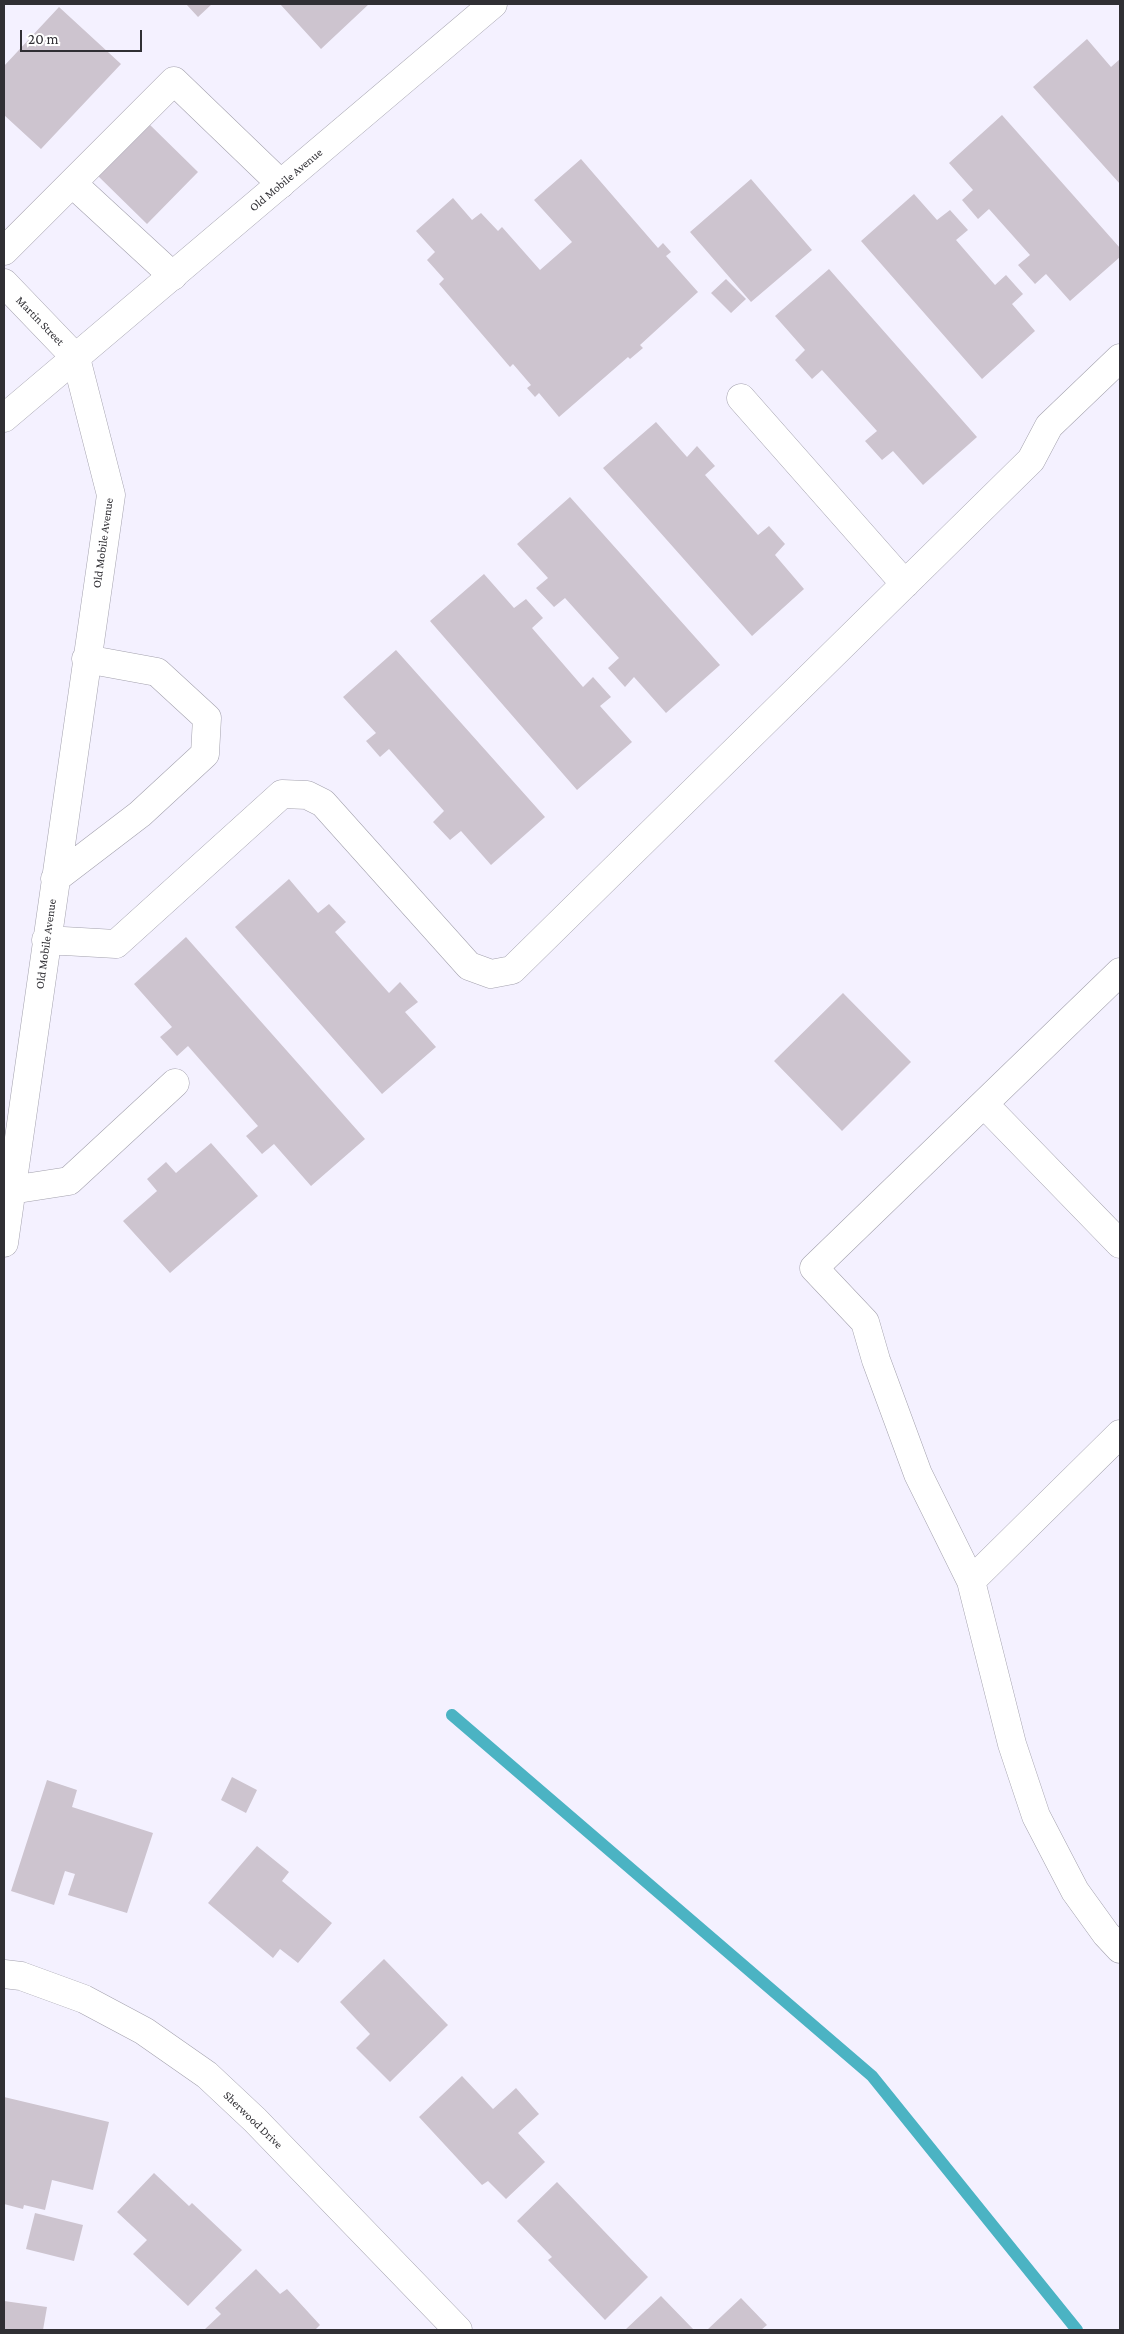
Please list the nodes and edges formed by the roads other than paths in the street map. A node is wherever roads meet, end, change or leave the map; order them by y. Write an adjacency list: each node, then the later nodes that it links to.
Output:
1 (493, 4): 3 (street, Old Mobile Avenue)
2 (72, 182): 3 (street); 4 (street); 5 (street)
3 (280, 184): 5 (street, Old Mobile Avenue)
4 (4, 251)
5 (173, 276): 7 (street, Old Mobile Avenue)
6 (4, 283): 7 (street, Martin Street)
7 (76, 358): 10 (street); 12 (street, Old Mobile Avenue)
8 (1120, 358): 11 (street)
9 (742, 398): 11 (street)
10 (4, 418)
11 (905, 584): 14 (street)
12 (86, 659): 13 (street, Old Mobile Avenue); 13 (street)
13 (55, 879): 14 (street, Old Mobile Avenue)
14 (46, 940): 18 (street, Old Mobile Avenue)
15 (1120, 972): 17 (street)
16 (175, 1083): 18 (street)
17 (984, 1104): 20 (street); 22 (street)
18 (11, 1190): 19 (street, Old Mobile Avenue)
19 (4, 1244)
20 (1120, 1244)
21 (1120, 1434): 22 (street)
22 (971, 1580): 23 (street)
23 (1120, 1949)
24 (4, 1974): 25 (street, Sherwood Drive)
25 (458, 2330)

